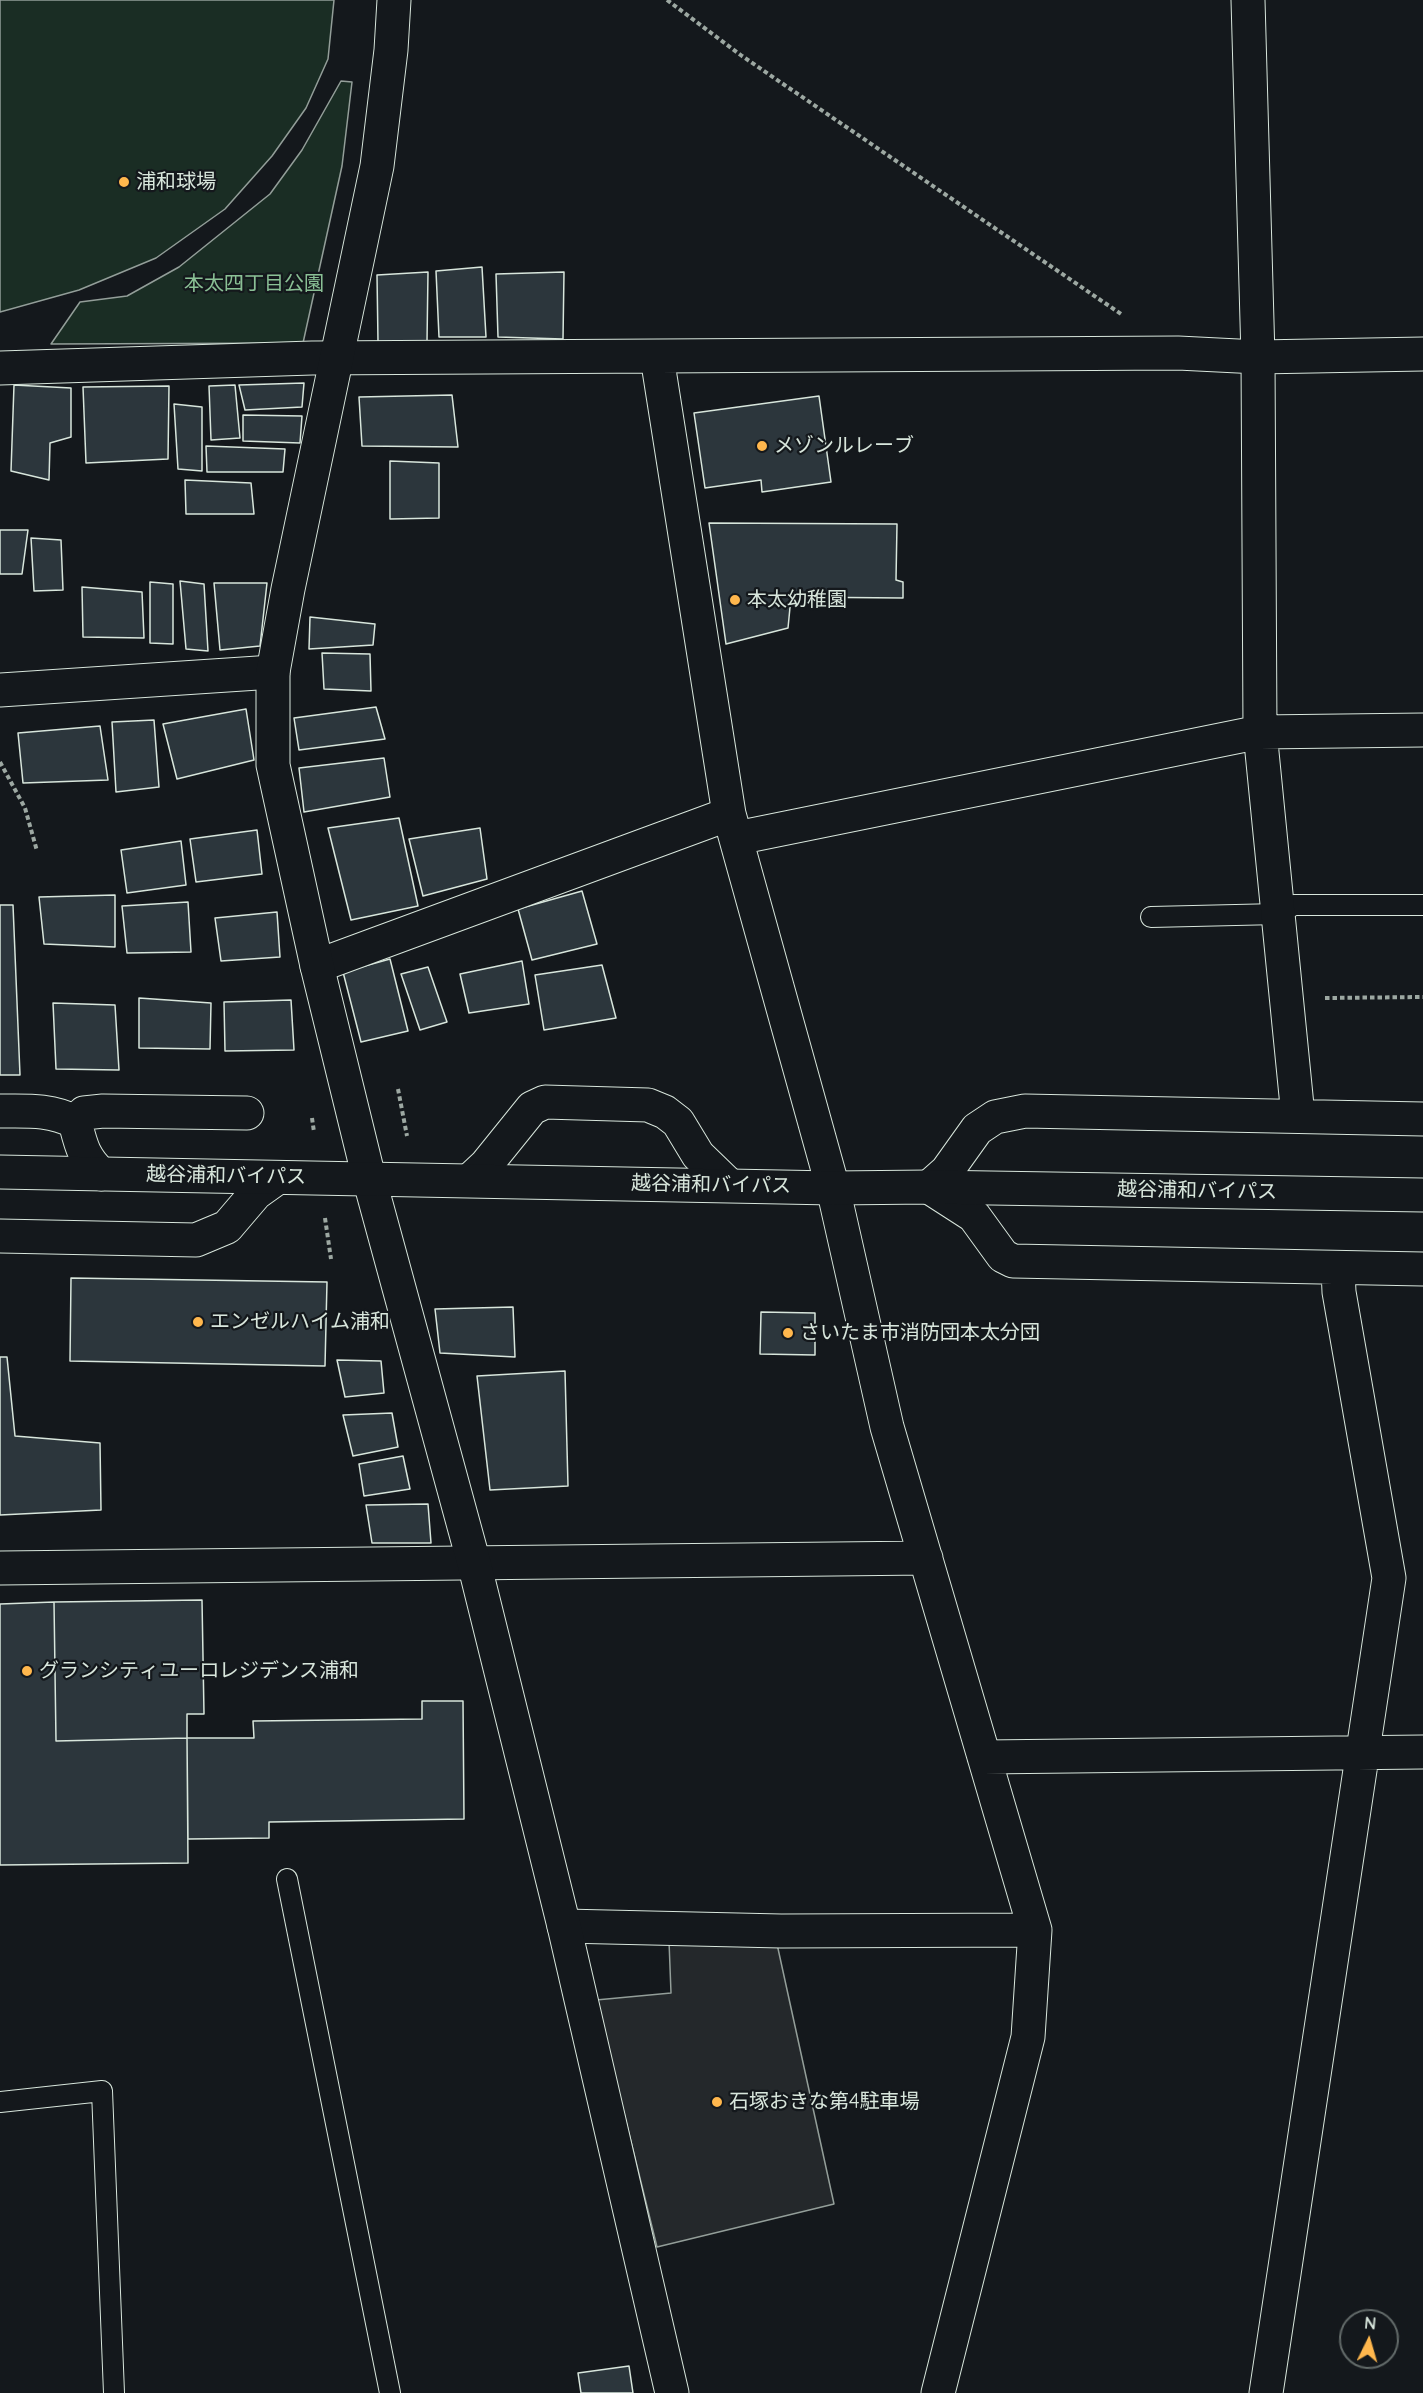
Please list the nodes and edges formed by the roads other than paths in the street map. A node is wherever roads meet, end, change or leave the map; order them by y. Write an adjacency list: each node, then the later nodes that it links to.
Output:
1 (394, 0): 6 (main road)
2 (1248, 0): 5 (main road)
3 (1423, 354): 5 (main road)
4 (657, 357): 5 (main road); 6 (main road); 12 (main road)
5 (1258, 357): 11 (main road)
6 (336, 358): 7 (main road); 8 (main road)
7 (0, 368)
8 (273, 672): 9 (main road); 16 (main road)
9 (0, 690)
10 (1423, 730): 11 (main road)
11 (1260, 732): 12 (main road); 14 (main road)
12 (733, 826): 16 (main road); 29 (main road)
13 (1423, 904): 14 (lane)
14 (1278, 914): 15 (lane); 19 (main road)
15 (1151, 917)
16 (317, 966): 25 (main road)
17 (0, 1111): 21 (main road)
18 (247, 1113): 21 (main road)
19 (1298, 1116): 20 (main road); 28 (main road)
20 (1423, 1119)
21 (75, 1122): 23 (main road)
22 (0, 1172): 23 (main road, 越谷浦和バイパス)
23 (100, 1174): 24 (main road, 越谷浦和バイパス)
24 (277, 1178): 25 (main road, 越谷浦和バイパス); 31 (main road)
25 (369, 1178): 26 (main road, 越谷浦和バイパス); 35 (main road)
26 (470, 1180): 27 (main road, 越谷浦和バイパス); 27 (main road)
27 (728, 1184): 29 (main road, 越谷浦和バイパス)
28 (928, 1187): 29 (main road, 越谷浦和バイパス); 30 (main road, 越谷浦和バイパス); 32 (main road)
29 (833, 1188): 34 (main road)
30 (1423, 1195)
31 (0, 1236)
32 (1338, 1269): 33 (main road); 38 (main road)
33 (1423, 1269)
34 (926, 1558): 35 (main road); 39 (main road)
35 (474, 1563): 36 (main road); 41 (main road)
36 (0, 1568)
37 (1423, 1752): 38 (main road)
38 (1363, 1753): 39 (main road); 48 (main road)
39 (984, 1757): 42 (main road)
40 (287, 1879): 45 (lane)
41 (564, 1926): 42 (main road); 46 (main road)
42 (1035, 1930): 47 (main road)
43 (0, 2102): 44 (lane)
44 (114, 2393)
45 (390, 2393)
46 (672, 2393)
47 (938, 2393)
48 (1266, 2393)

